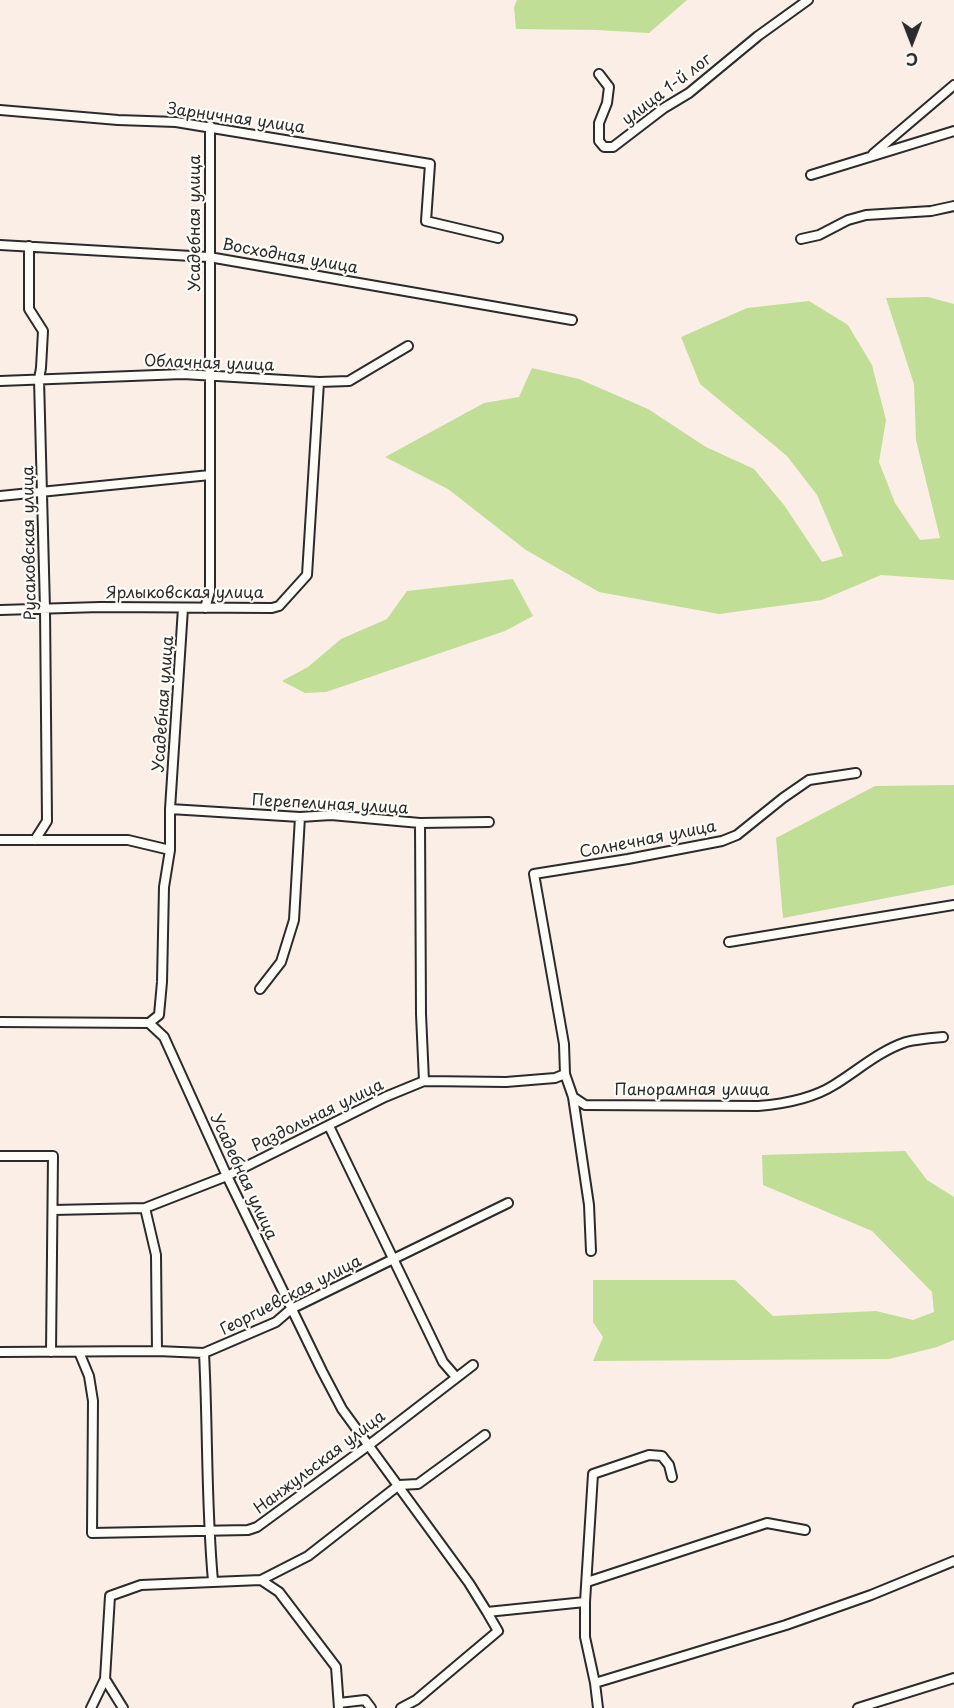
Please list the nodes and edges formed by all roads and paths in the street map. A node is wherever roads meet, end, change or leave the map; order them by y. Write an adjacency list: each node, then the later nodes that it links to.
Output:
1 (808, 0): 2 (street, улица 1-й лог)
2 (599, 74)
3 (954, 85): 7 (street)
4 (0, 110): 5 (street, Зарничная улица)
5 (210, 126): 10 (street, Зарничная улица); 14 (street, Усадебная улица)
6 (954, 131): 7 (street)
7 (868, 159): 8 (street)
8 (811, 175)
9 (954, 206): 11 (street)
10 (498, 238)
11 (801, 239)
12 (0, 245): 13 (street, Восходная улица)
13 (28, 246): 14 (street, Восходная улица); 18 (street, Русаковская улица)
14 (209, 257): 15 (street, Восходная улица); 17 (street, Усадебная улица)
15 (572, 320)
16 (408, 346): 20 (street, Облачная улица)
17 (208, 376): 18 (street, Облачная улица); 20 (street, Облачная улица); 21 (street, Усадебная улица)
18 (39, 379): 19 (street, Облачная улица); 22 (street, Русаковская улица)
19 (0, 381)
20 (319, 382): 25 (street, Ярлыковская улица)
21 (210, 475): 22 (street); 25 (street, Усадебная улица)
22 (42, 491): 23 (street); 26 (street, Русаковская улица)
23 (0, 496)
24 (183, 608): 25 (street, Ярлыковская улица); 26 (street, Ярлыковская улица); 29 (street, Усадебная улица)
25 (205, 608)
26 (45, 609): 27 (street, Ярлыковская улица); 34 (street, Русаковская улица)
27 (0, 610)
28 (855, 773): 42 (street, Солнечная улица)
29 (170, 809): 30 (street, Перепелиная улица); 35 (street, Усадебная улица)
30 (300, 817): 32 (street, Перепелиная улица); 38 (street)
31 (489, 822): 32 (street, Перепелиная улица)
32 (420, 823): 43 (street)
33 (0, 840): 34 (street)
34 (35, 840): 35 (street)
35 (170, 850): 40 (street, Усадебная улица)
36 (954, 905): 37 (street)
37 (729, 942)
38 (260, 989)
39 (0, 1022): 40 (street)
40 (149, 1023): 47 (street, Усадебная улица)
41 (943, 1036): 44 (street, Панорамная улица)
42 (565, 1074): 43 (street, Раздольная улица); 44 (street)
43 (424, 1081): 45 (street, Раздольная улица)
44 (573, 1097): 51 (street)
45 (329, 1126): 47 (street, Раздольная улица); 52 (street)
46 (0, 1156): 50 (street)
47 (227, 1176): 49 (street, Раздольная улица); 53 (street, Усадебная улица)
48 (508, 1203): 52 (street, Георгиевская улица)
49 (145, 1208): 50 (street, Раздольная улица); 57 (street)
50 (52, 1210): 55 (street)
51 (591, 1251)
52 (393, 1260): 53 (street, Георгиевская улица); 60 (street)
53 (291, 1309): 58 (street, Георгиевская улица); 62 (street, Усадебная улица)
54 (0, 1352): 55 (street, Георгиевская улица)
55 (51, 1352): 56 (street, Георгиевская улица)
56 (79, 1352): 57 (street, Георгиевская улица); 65 (street, Нанжульская улица)
57 (157, 1352): 58 (street, Георгиевская улица)
58 (204, 1353): 65 (street)
59 (473, 1365): 60 (street, Нанжульская улица)
60 (456, 1377): 62 (street, Нанжульская улица)
61 (485, 1435): 64 (street)
62 (369, 1445): 64 (street, Усадебная улица); 65 (street, Нанжульская улица)
63 (672, 1477): 70 (street)
64 (399, 1485): 68 (street); 72 (street, Усадебная улица)
65 (208, 1530): 69 (street)
66 (805, 1530): 70 (street)
67 (954, 1561): 75 (street)
68 (261, 1580): 69 (street); 76 (street)
69 (213, 1581): 74 (street)
70 (586, 1582): 71 (street)
71 (585, 1602): 72 (street); 75 (street)
72 (487, 1612): 80 (street)
73 (954, 1678): 82 (street)
74 (105, 1679): 77 (street); 78 (street)
75 (596, 1683): 81 (street)
76 (339, 1705): 79 (street)
77 (91, 1708)
78 (123, 1708)
79 (371, 1708)
80 (401, 1708)
81 (598, 1708)
82 (858, 1708)

